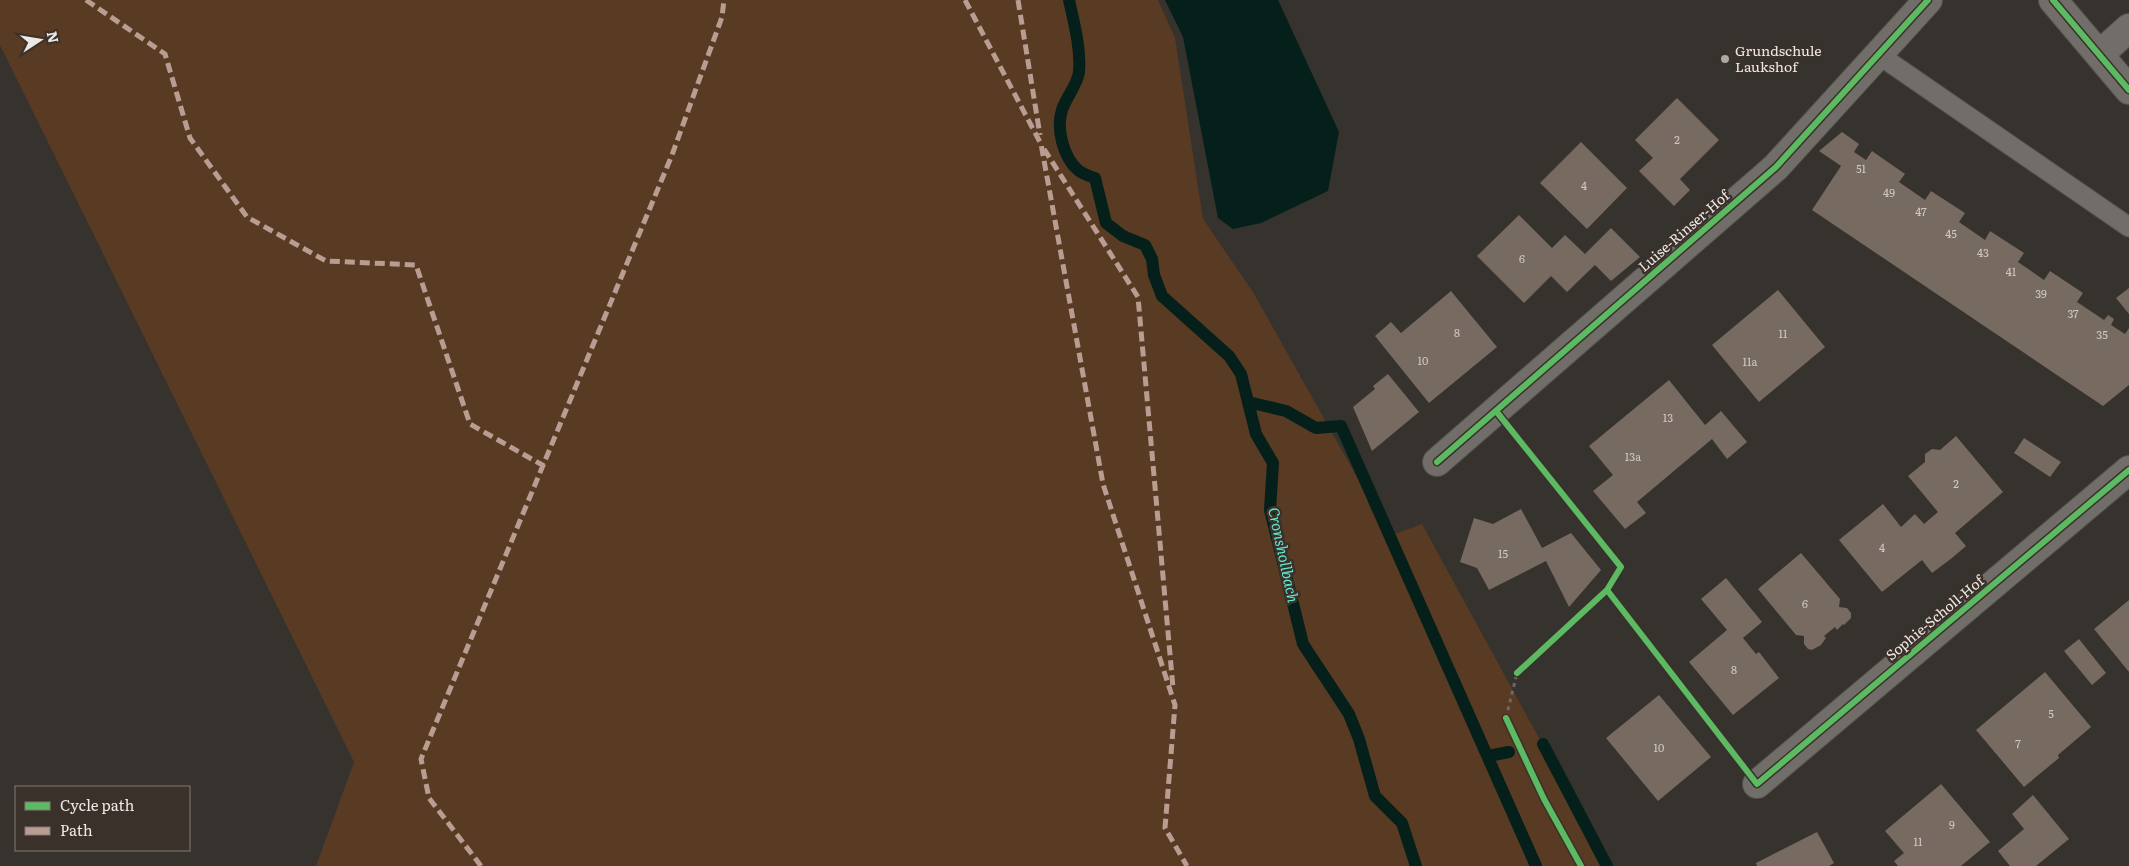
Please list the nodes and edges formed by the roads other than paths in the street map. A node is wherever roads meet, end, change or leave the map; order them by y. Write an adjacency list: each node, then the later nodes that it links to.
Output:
1 (1928, 0): 5 (street, Luise-Rinser-Hof)
2 (2053, 0): 4 (street)
3 (2129, 28): 4 (street)
4 (2100, 54): 6 (street)
5 (1879, 55): 7 (lane); 8 (street, Luise-Rinser-Hof)
6 (2129, 90)
7 (2129, 227)
8 (1437, 462)
9 (2129, 470): 10 (street, Sophie-Scholl-Hof)
10 (1757, 784)

